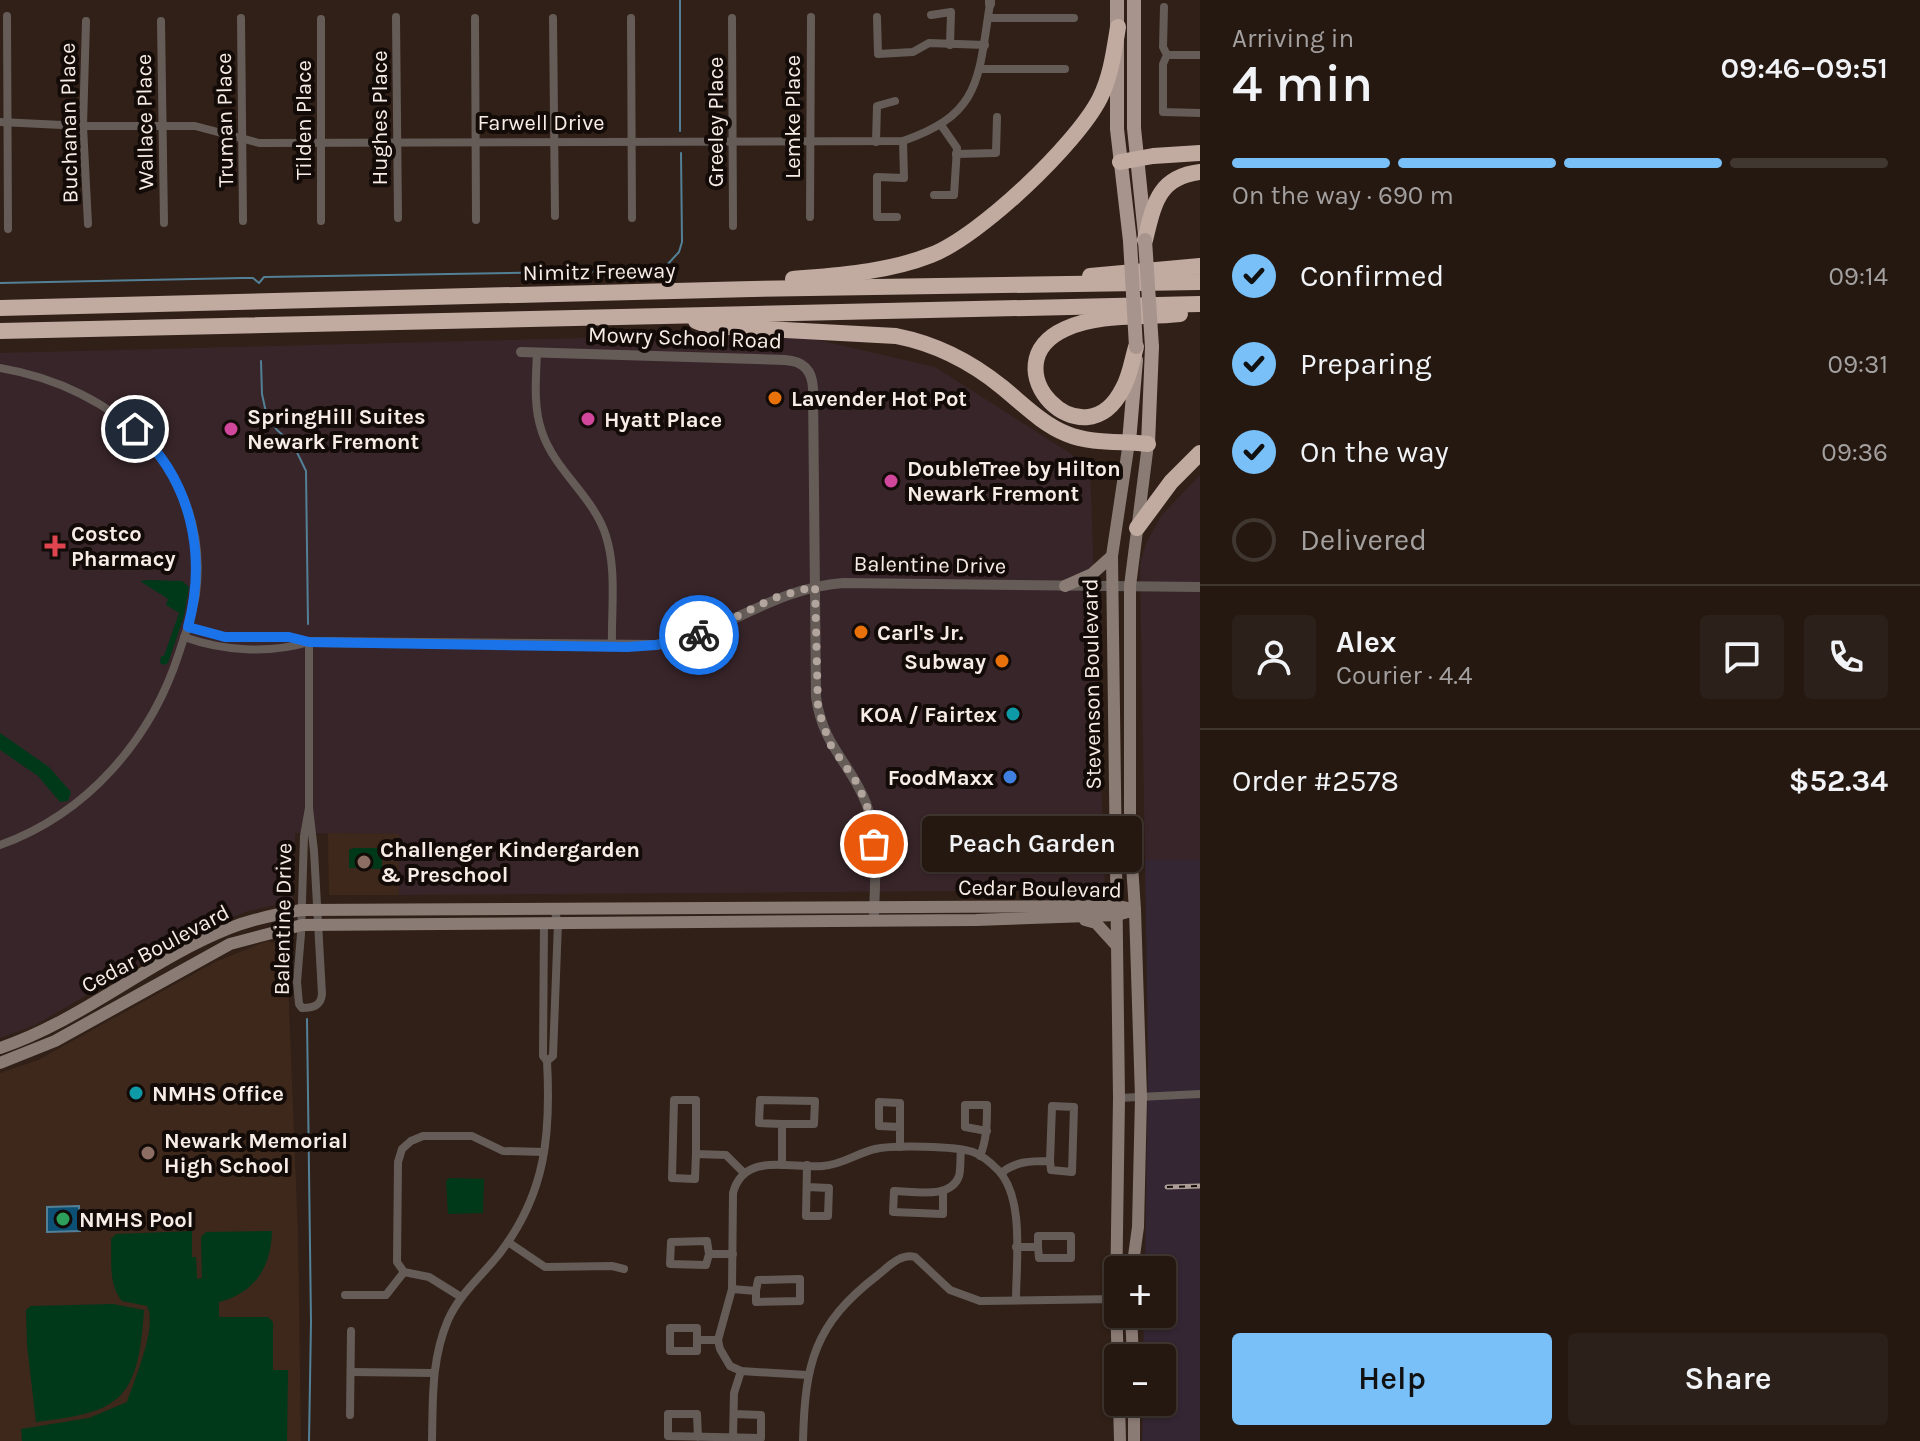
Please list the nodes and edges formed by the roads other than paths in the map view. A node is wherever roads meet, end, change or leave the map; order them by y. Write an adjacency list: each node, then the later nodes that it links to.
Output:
1 (1117, 0): 20 (main road, Stevenson Boulevard)
2 (1134, 0): 46 (main road, Stevenson Boulevard)
3 (990, 2): 15 (street, Farwell Drive)
4 (1164, 7): 23 (street)
5 (931, 15): 21 (street)
6 (7, 16): 30 (street)
7 (396, 17): 42 (street, Hughes Place)
8 (811, 17): 39 (street, Lemke Place)
9 (877, 17): 21 (street)
10 (241, 18): 34 (street, Truman Place)
11 (475, 18): 43 (street)
12 (553, 18): 36 (street)
13 (631, 18): 37 (street)
14 (732, 18): 38 (street, Greeley Place)
15 (988, 18): 16 (street); 22 (street, Farwell Drive)
16 (1074, 18)
17 (321, 19): 41 (street, Tilden Place)
18 (86, 21): 33 (street, Buchanan Place)
19 (161, 21): 31 (street, Wallace Place)
20 (1118, 27): 46 (main road, Stevenson Boulevard); 65 (highway)
21 (950, 45): 22 (street)
22 (985, 45): 25 (street, Farwell Drive)
23 (1167, 55): 24 (street); 28 (street)
24 (1200, 55)
25 (981, 69): 26 (street); 32 (street, Farwell Drive)
26 (1065, 69)
27 (895, 101): 40 (street)
28 (1200, 113)
29 (997, 117): 45 (street)
30 (3, 122): 33 (street, Farwell Drive); 60 (street)
31 (162, 125): 33 (street, Farwell Drive); 34 (street, Farwell Drive); 57 (street, Wallace Place)
32 (941, 125): 35 (street, Farwell Drive); 45 (street)
33 (83, 126): 58 (street, Buchanan Place)
34 (242, 140): 41 (street, Farwell Drive); 55 (street, Truman Place)
35 (903, 141): 40 (street, Farwell Drive); 51 (street)
36 (555, 142): 37 (street, Farwell Drive); 43 (street, Farwell Drive); 49 (street)
37 (631, 142): 38 (street, Farwell Drive); 53 (street)
38 (733, 142): 39 (street, Farwell Drive); 59 (street, Greeley Place)
39 (810, 142): 40 (street, Farwell Drive); 50 (street, Lemke Place)
40 (876, 142)
41 (320, 143): 42 (street, Farwell Drive); 56 (street, Tilden Place)
42 (397, 143): 43 (street, Farwell Drive); 52 (street, Hughes Place)
43 (476, 143): 54 (street)
44 (1200, 153): 46 (highway)
45 (956, 154): 48 (street)
46 (1128, 160): 61 (main road, Stevenson Boulevard)
47 (1200, 172): 61 (highway)
48 (934, 195)
49 (555, 216)
50 (810, 217)
51 (897, 217)
52 (398, 218)
53 (632, 218)
54 (476, 220)
55 (243, 221)
56 (321, 221)
57 (164, 223)
58 (88, 224)
59 (733, 226)
60 (8, 229)
61 (1138, 240): 71 (main road, Stevenson Boulevard, bridge)
62 (1200, 266): 64 (highway)
63 (1200, 282): 64 (highway, Nimitz Freeway)
64 (1028, 286): 65 (highway, Nimitz Freeway)
65 (752, 289): 67 (highway, Nimitz Freeway)
66 (1200, 304): 69 (highway, Nimitz Freeway)
67 (0, 308)
68 (1200, 312): 71 (highway)
69 (679, 316): 70 (highway, Nimitz Freeway); 75 (highway)
70 (0, 333)
71 (1144, 347): 75 (main road, Stevenson Boulevard); 76 (main road, Stevenson Boulevard)
72 (521, 352): 73 (street, Mowry School Road)
73 (537, 352): 80 (street, Mowry School Road); 88 (street)
74 (0, 368): 85 (street)
75 (1129, 442): 76 (highway); 79 (main road, Stevenson Boulevard)
76 (1148, 444): 78 (main road, Stevenson Boulevard)
77 (1200, 453): 78 (highway)
78 (1137, 528): 83 (main road, Stevenson Boulevard)
79 (1112, 556): 81 (main road); 82 (main road, Stevenson Boulevard)
80 (815, 586): 81 (street, Balentine Drive); 88 (street, Balentine Drive); 92 (street, Mowry School Road)
81 (1065, 586): 82 (street, Balentine Drive)
82 (1112, 586): 83 (street, Balentine Drive); 95 (main road, Stevenson Boulevard)
83 (1130, 586): 84 (street, Balentine Drive); 96 (main road, Stevenson Boulevard)
84 (1200, 587)
85 (188, 627): 86 (street); 87 (street, Balentine Drive)
86 (184, 637): 87 (street, Balentine Drive); 90 (street)
87 (309, 642): 88 (street, Balentine Drive); 89 (street, Balentine Drive)
88 (612, 647)
89 (309, 808): 93 (street, Balentine Drive); 94 (street, Balentine Drive)
90 (0, 845)
91 (553, 907): 92 (main road, Cedar Boulevard); 93 (main road, Cedar Boulevard); 99 (street)
92 (875, 907): 95 (main road, Cedar Boulevard); 98 (street, Mowry School Road)
93 (318, 909): 94 (main road, Cedar Boulevard); 100 (street, Balentine Drive)
94 (301, 910): 101 (street, Balentine Drive); 103 (main road, Cedar Boulevard)
95 (1117, 910): 96 (main road, Cedar Boulevard); 97 (main road, Cedar Boulevard); 102 (main road, Stevenson Boulevard)
96 (1135, 910): 107 (main road, Stevenson Boulevard)
97 (1074, 916): 98 (main road, Cedar Boulevard); 102 (main road)
98 (874, 920): 99 (main road, Cedar Boulevard)
99 (551, 922): 100 (main road, Cedar Boulevard); 104 (street); 104 (street)
100 (318, 923): 101 (main road, Cedar Boulevard); 101 (street, Balentine Drive)
101 (302, 925): 105 (main road, Cedar Boulevard)
102 (1117, 947): 108 (main road, Stevenson Boulevard)
103 (0, 1048)
104 (547, 1061): 114 (street)
105 (0, 1063)
106 (1200, 1094): 107 (street)
107 (1141, 1097): 108 (street); 130 (main road, Stevenson Boulevard)
108 (1119, 1098): 129 (main road, Stevenson Boulevard)
109 (782, 1124): 109 (street); 118 (street)
110 (900, 1127): 112 (street)
111 (987, 1131): 116 (street)
112 (900, 1147): 113 (street); 119 (street)
113 (961, 1150): 116 (street); 123 (street)
114 (544, 1152): 124 (street); 132 (street)
115 (696, 1154): 115 (street); 120 (street)
116 (980, 1156): 121 (street)
117 (1050, 1161): 117 (street); 121 (street)
118 (782, 1165): 119 (street); 120 (street)
119 (807, 1165): 122 (street)
120 (744, 1173): 128 (street)
121 (1001, 1173): 125 (street)
122 (807, 1187): 122 (street)
123 (943, 1192): 123 (street)
124 (508, 1242): 131 (street); 136 (street)
125 (1016, 1247): 126 (street); 138 (street)
126 (1038, 1247): 126 (street)
127 (709, 1254): 127 (street); 128 (street)
128 (733, 1254): 133 (street)
129 (1117, 1256)
130 (1134, 1256)
131 (624, 1269)
132 (404, 1272): 135 (street); 136 (street)
133 (732, 1289): 134 (street); 141 (street)
134 (756, 1291): 134 (street)
135 (345, 1295)
136 (461, 1297): 144 (street)
137 (1104, 1299): 138 (street)
138 (1016, 1300): 145 (street)
139 (351, 1331): 143 (street)
140 (697, 1340): 141 (street)
141 (718, 1340): 142 (street)
142 (741, 1371): 145 (street); 146 (street)
143 (351, 1372): 144 (street); 147 (street)
144 (433, 1373): 152 (street)
145 (807, 1375): 153 (street)
146 (734, 1414): 151 (street); 151 (street)
147 (350, 1415)
148 (1119, 1416): 154 (main road)
149 (1134, 1416): 155 (main road)
150 (698, 1437): 150 (street); 151 (street)
151 (733, 1437)
152 (432, 1441)
153 (803, 1441)
154 (1120, 1441)
155 (1134, 1441)

